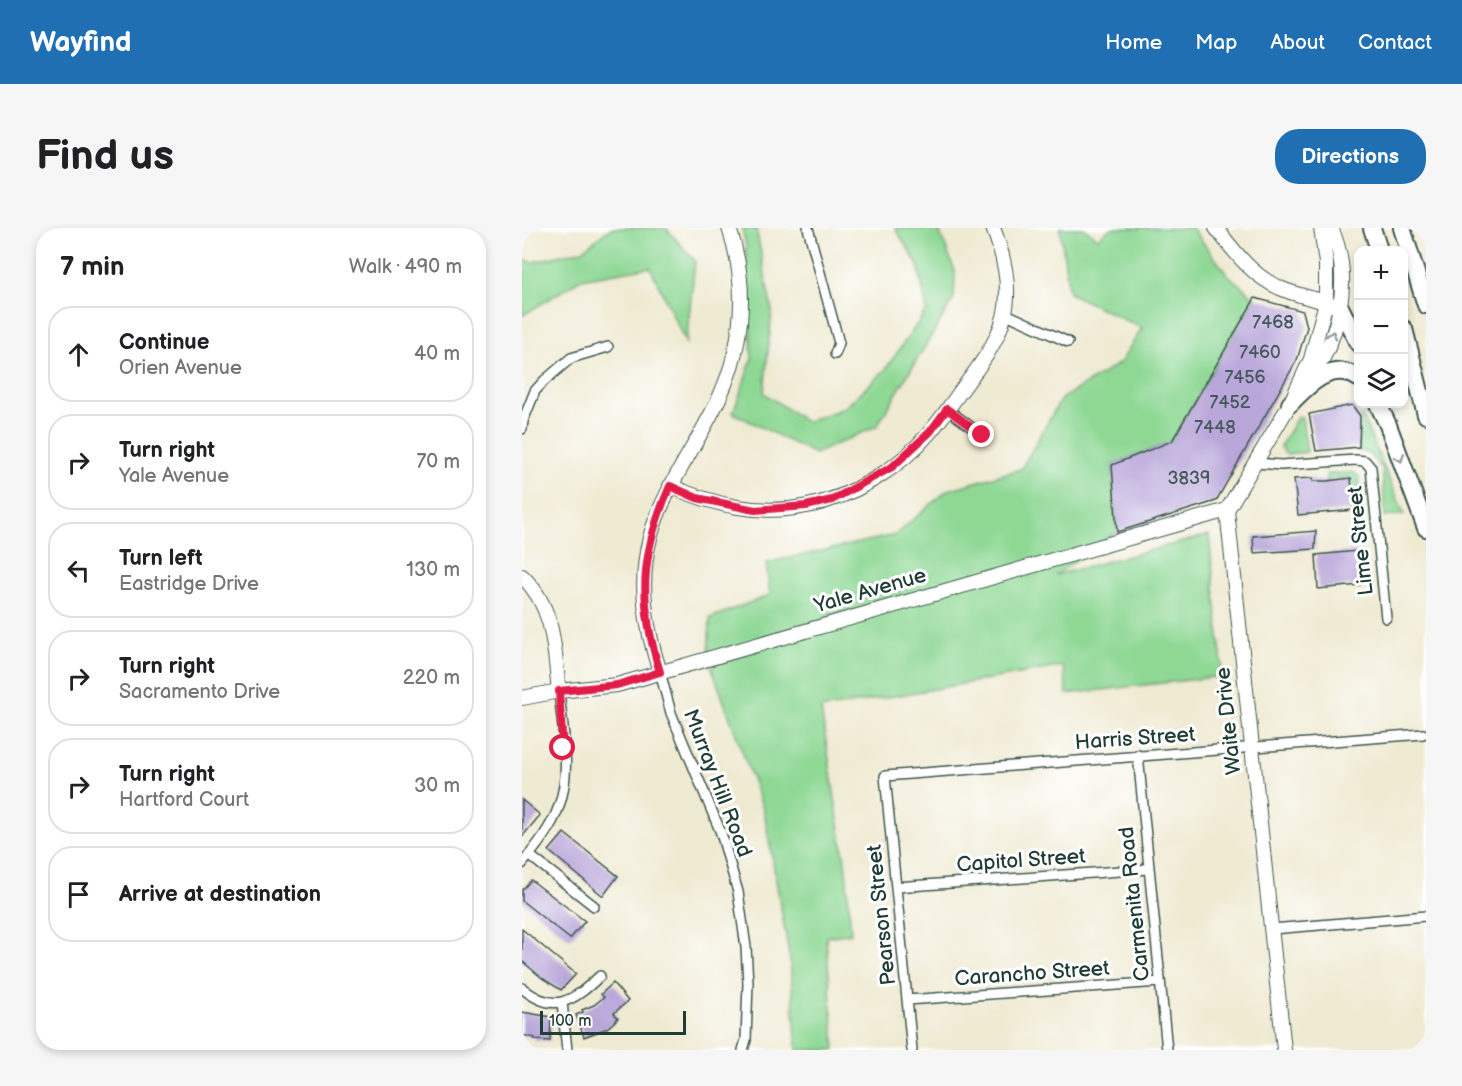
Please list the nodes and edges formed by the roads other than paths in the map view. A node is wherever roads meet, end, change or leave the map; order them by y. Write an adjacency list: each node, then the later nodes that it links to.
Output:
1 (729, 228): 26 (street)
2 (808, 228): 17 (street)
3 (993, 228): 12 (street)
4 (1216, 228): 10 (street)
5 (1321, 228): 10 (street)
6 (1331, 228): 10 (street)
7 (1372, 228): 9 (highway)
8 (1402, 228): 11 (highway)
9 (1378, 246)
10 (1333, 304): 13 (highway); 19 (street)
11 (1426, 305)
12 (1004, 313): 14 (street); 21 (street)
13 (1354, 336)
14 (1068, 342)
15 (1408, 345): 22 (highway)
16 (608, 347): 23 (street)
17 (835, 354)
18 (1354, 376): 19 (highway)
19 (1290, 404): 25 (street)
20 (1381, 408): 28 (highway, one-way to 28)
21 (947, 409): 24 (street); 26 (street)
22 (1426, 415)
23 (522, 429)
24 (982, 435)
25 (1256, 463): 27 (street); 30 (street, Lime Street)
26 (670, 486): 31 (street)
27 (1227, 510): 31 (street, Yale Avenue); 35 (street, Waite Drive)
28 (1426, 528)
29 (522, 576): 32 (street)
30 (1386, 618)
31 (660, 672): 32 (street, Yale Avenue); 51 (street, Murray Hill Road)
32 (559, 691): 33 (street, Yale Avenue); 38 (street)
33 (522, 698)
34 (1423, 734): 35 (street, Harris Street)
35 (1252, 748): 36 (street, Harris Street); 44 (street, Waite Drive)
36 (1138, 755): 37 (street, Harris Street); 40 (street, Carmenita Road)
37 (885, 776): 41 (street, Pearson Street)
38 (529, 855): 39 (street); 42 (street)
39 (522, 864)
40 (1148, 869): 41 (street, Capitol Street); 46 (street, Carmenita Road)
41 (896, 887): 48 (street, Pearson Street)
42 (594, 906)
43 (1426, 916): 44 (street)
44 (1272, 929): 54 (street, Waite Drive)
45 (600, 976): 49 (street)
46 (1160, 982): 48 (street, Carancho Street); 53 (street, Carmenita Road)
47 (522, 988): 49 (street)
48 (907, 1000): 52 (street, Pearson Street)
49 (562, 1002): 50 (street)
50 (567, 1050)
51 (743, 1050)
52 (912, 1050)
53 (1167, 1050)
54 (1284, 1050)

